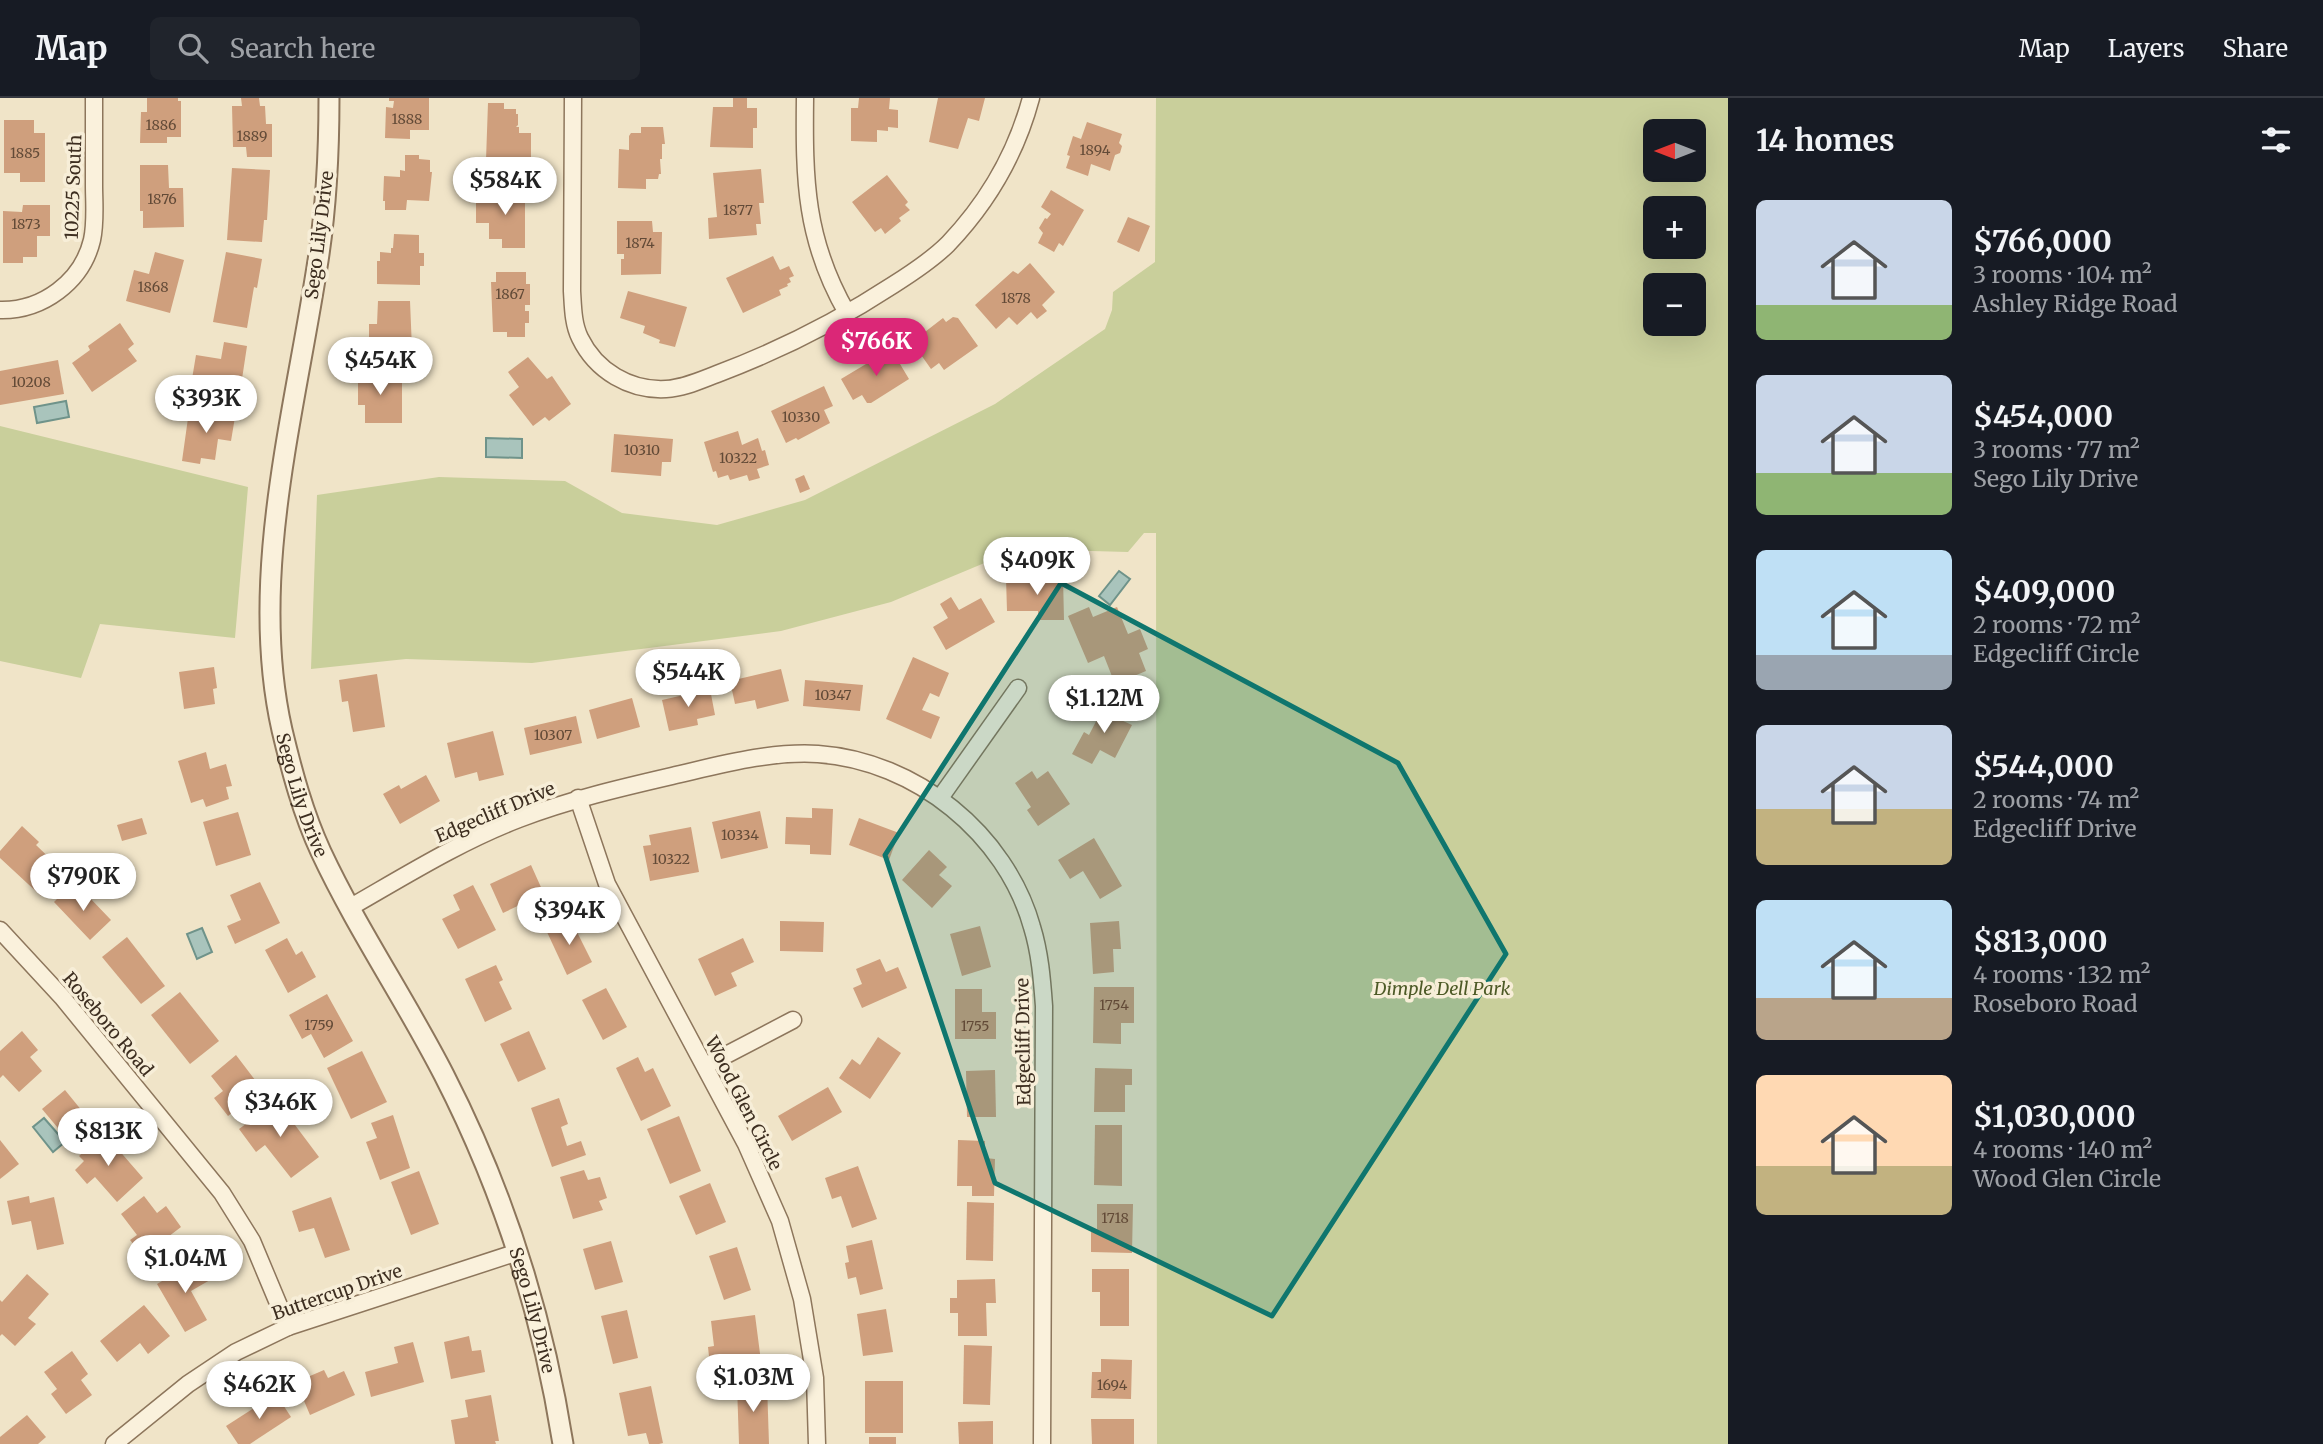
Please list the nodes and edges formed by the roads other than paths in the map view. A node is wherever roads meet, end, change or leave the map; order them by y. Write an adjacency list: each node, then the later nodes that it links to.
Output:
1 (94, 98): 6 (street, 10225 South)
2 (329, 98): 11 (street, Sego Lily Drive)
3 (573, 98): 7 (street)
4 (806, 98): 7 (street)
5 (1031, 98): 7 (street)
6 (0, 310)
7 (847, 313)
8 (1018, 688): 10 (street)
9 (578, 798): 10 (street, Edgecliff Drive); 11 (street, Edgecliff Drive); 14 (street, Wood Glen Circle)
10 (940, 798): 20 (street, Edgecliff Drive)
11 (349, 908): 15 (street, Sego Lily Drive)
12 (0, 930): 16 (street, Roseboro Road)
13 (793, 1020): 14 (street)
14 (705, 1066): 19 (street, Wood Glen Circle)
15 (517, 1252): 16 (street, Buttercup Drive); 18 (street, Sego Lily Drive)
16 (288, 1327): 17 (street, Buttercup Drive)
17 (114, 1444)
18 (563, 1444)
19 (817, 1444)
20 (1042, 1444)

